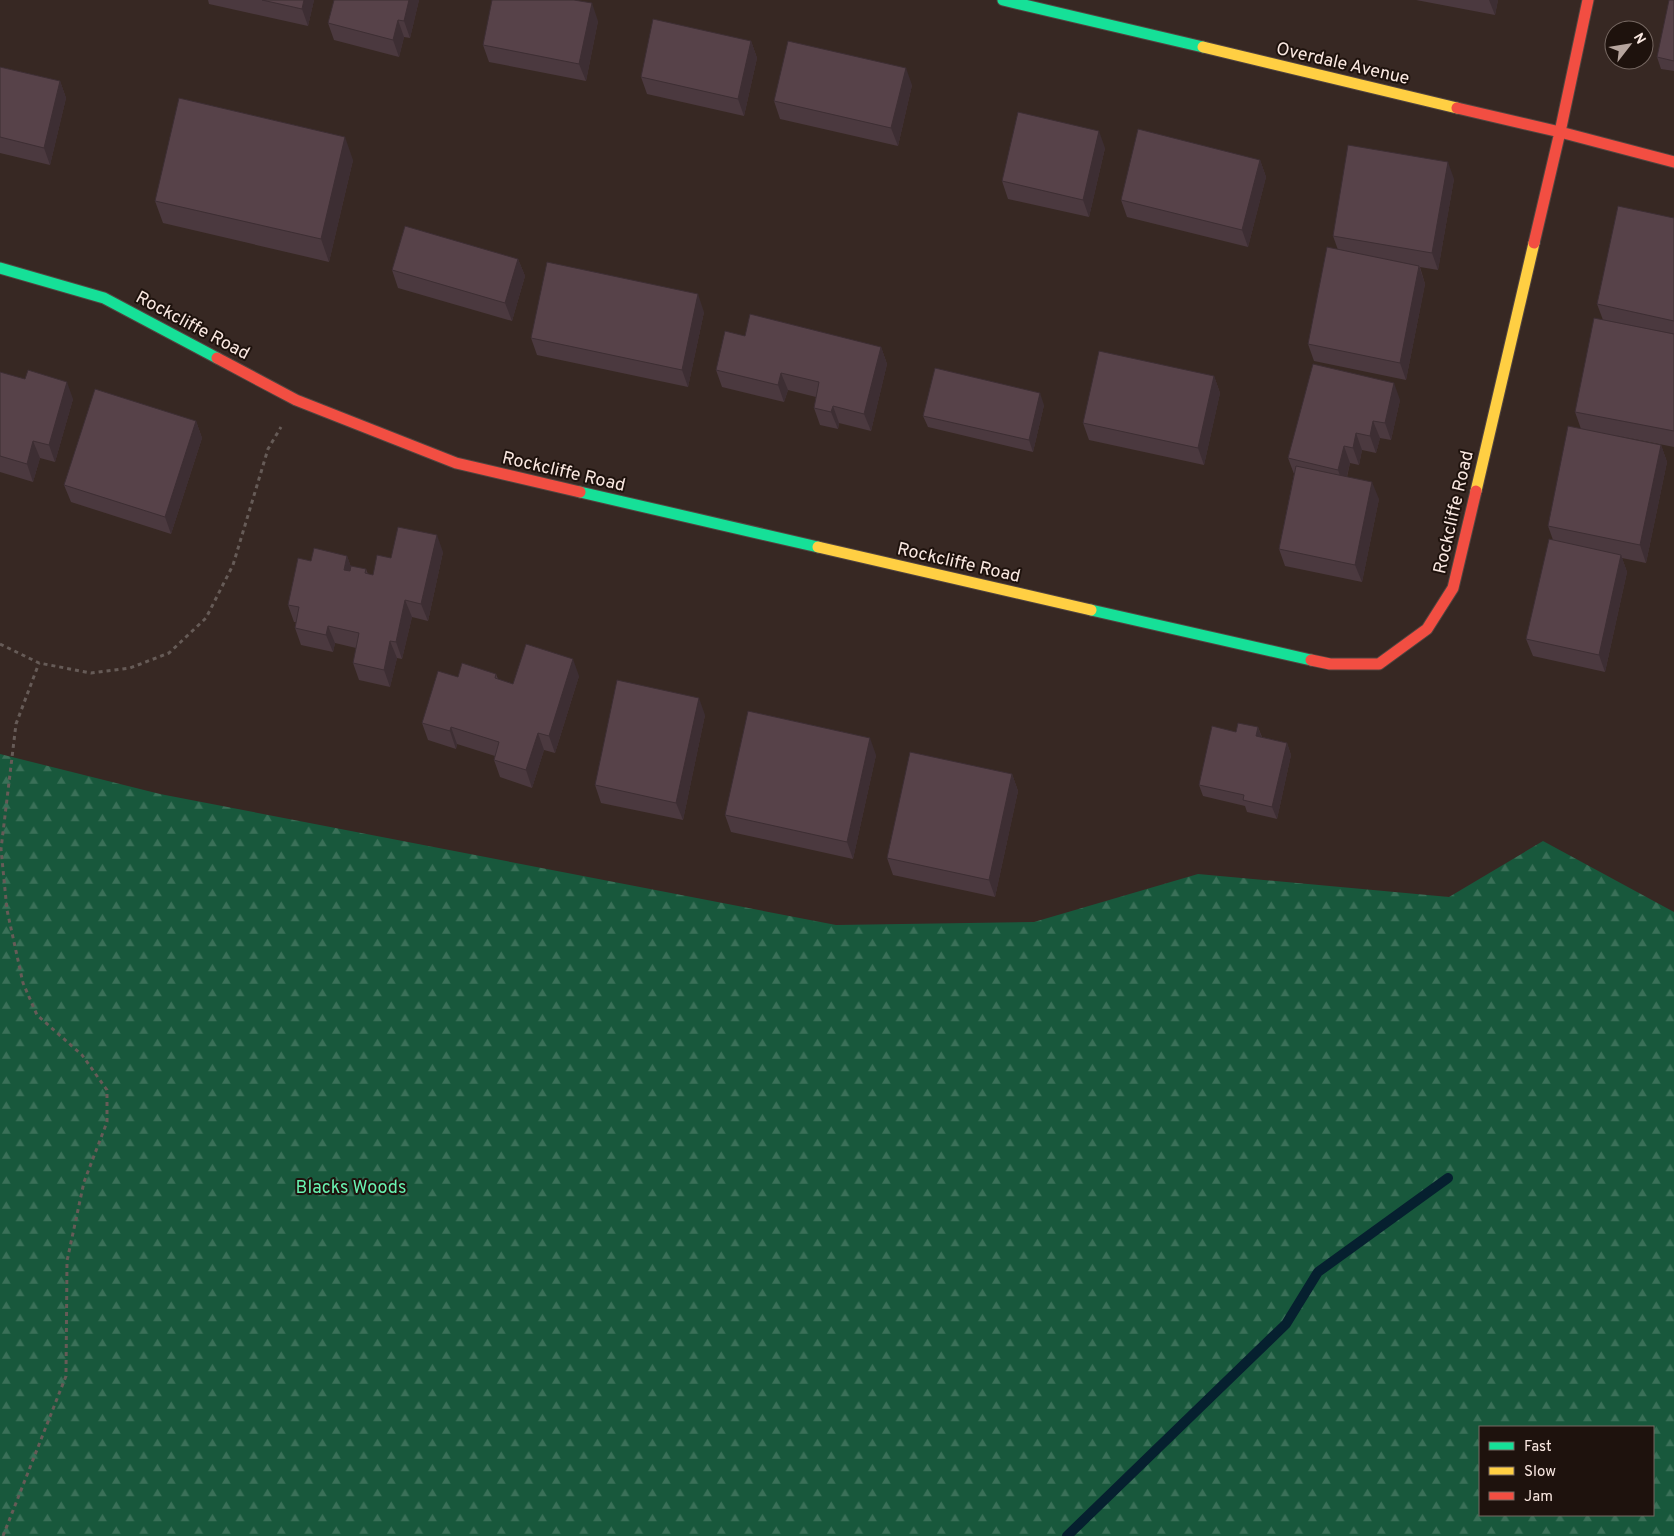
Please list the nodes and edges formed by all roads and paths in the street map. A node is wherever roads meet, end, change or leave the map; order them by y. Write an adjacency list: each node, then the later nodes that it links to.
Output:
1 (1003, 0): 3 (street, Overdale Avenue)
2 (1588, 0): 3 (street, Rockcliffe Road)
3 (1560, 132): 4 (street, Overdale Avenue); 6 (street, Rockcliffe Road)
4 (1674, 162)
5 (0, 268): 6 (street, Rockcliffe Road)
6 (296, 400): 8 (path)
7 (0, 644): 8 (path)
8 (39, 663): 9 (path)
9 (3, 1536)

